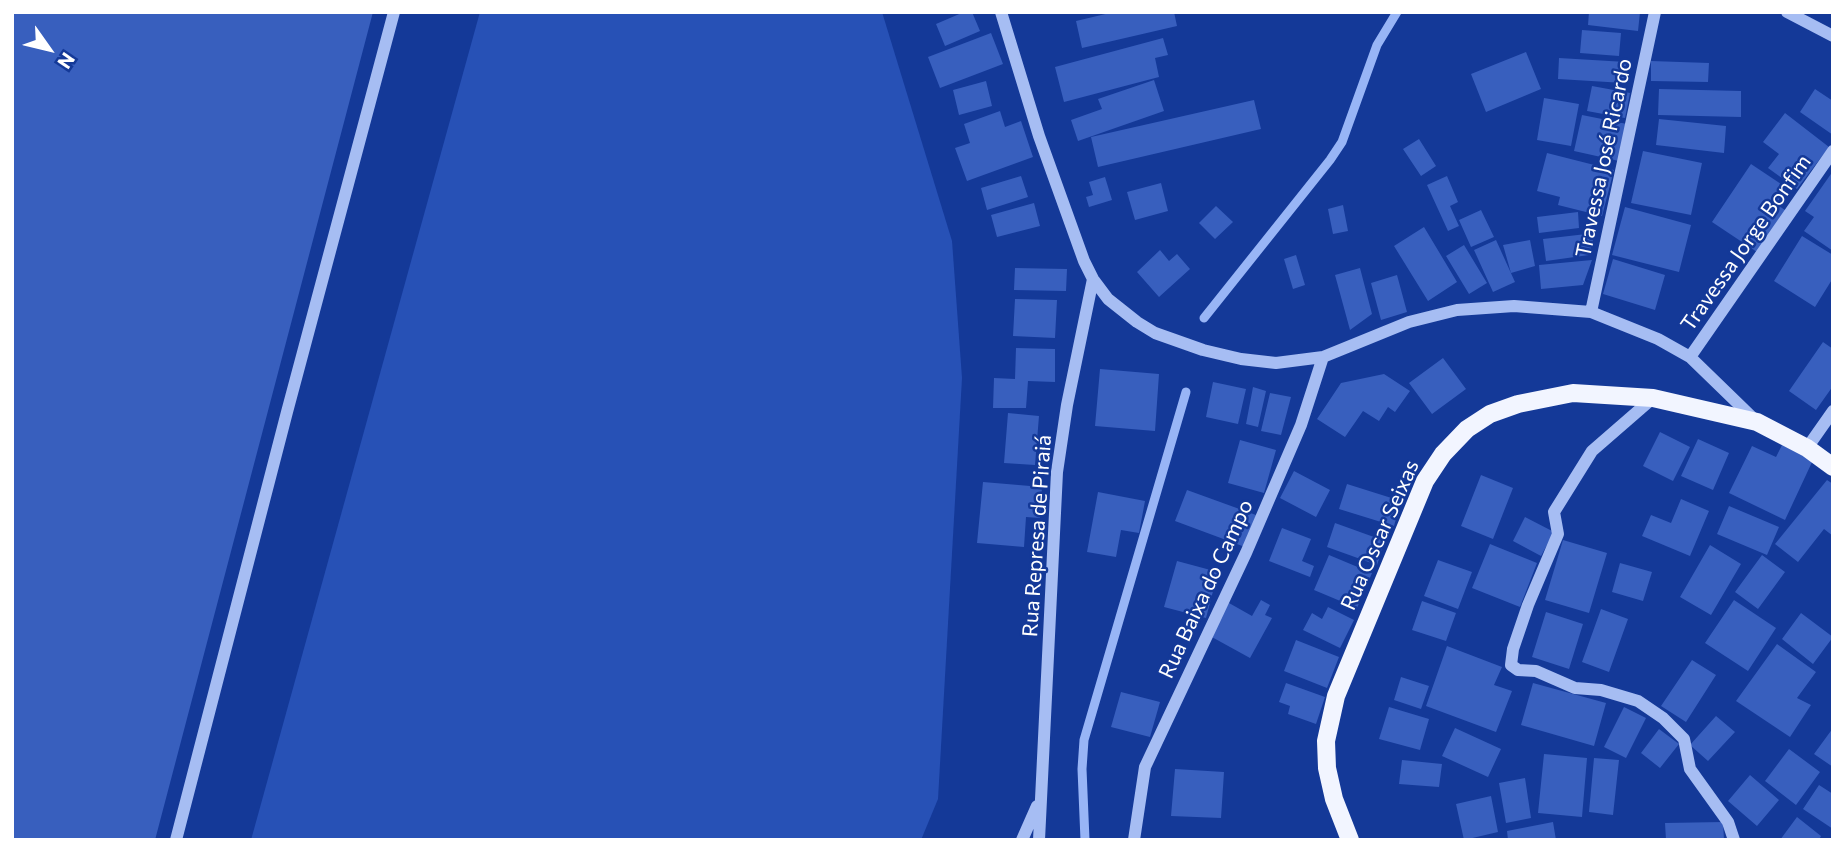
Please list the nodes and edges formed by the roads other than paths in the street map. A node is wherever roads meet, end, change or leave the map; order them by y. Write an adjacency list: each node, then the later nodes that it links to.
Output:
1 (394, 12): 17 (street)
2 (1001, 12): 7 (street)
3 (1655, 12): 8 (street, Travessa José Ricardo)
4 (1787, 12): 5 (street)
5 (1833, 36)
6 (1833, 151): 10 (street, Travessa Jorge Bonfim)
7 (1093, 279): 9 (street); 16 (street, Rua Represa de Piraiá)
8 (1591, 312): 9 (street); 10 (street)
9 (1323, 357): 20 (street, Rua Baixa do Campo)
10 (1690, 357): 13 (street)
11 (1653, 398): 13 (main road, Rua Oscar Seixas); 21 (main road, Rua Oscar Seixas); 22 (street)
12 (1833, 411): 14 (street)
13 (1757, 422): 14 (main road, Rua Oscar Seixas)
14 (1807, 448): 15 (main road, Rua Oscar Seixas)
15 (1833, 467)
16 (1040, 799): 18 (street, Rua Represa de Piraiá); 19 (street, Rua Represa de Piraiá)
17 (176, 840)
18 (1022, 840)
19 (1039, 840)
20 (1134, 840)
21 (1350, 840)
22 (1734, 840)

